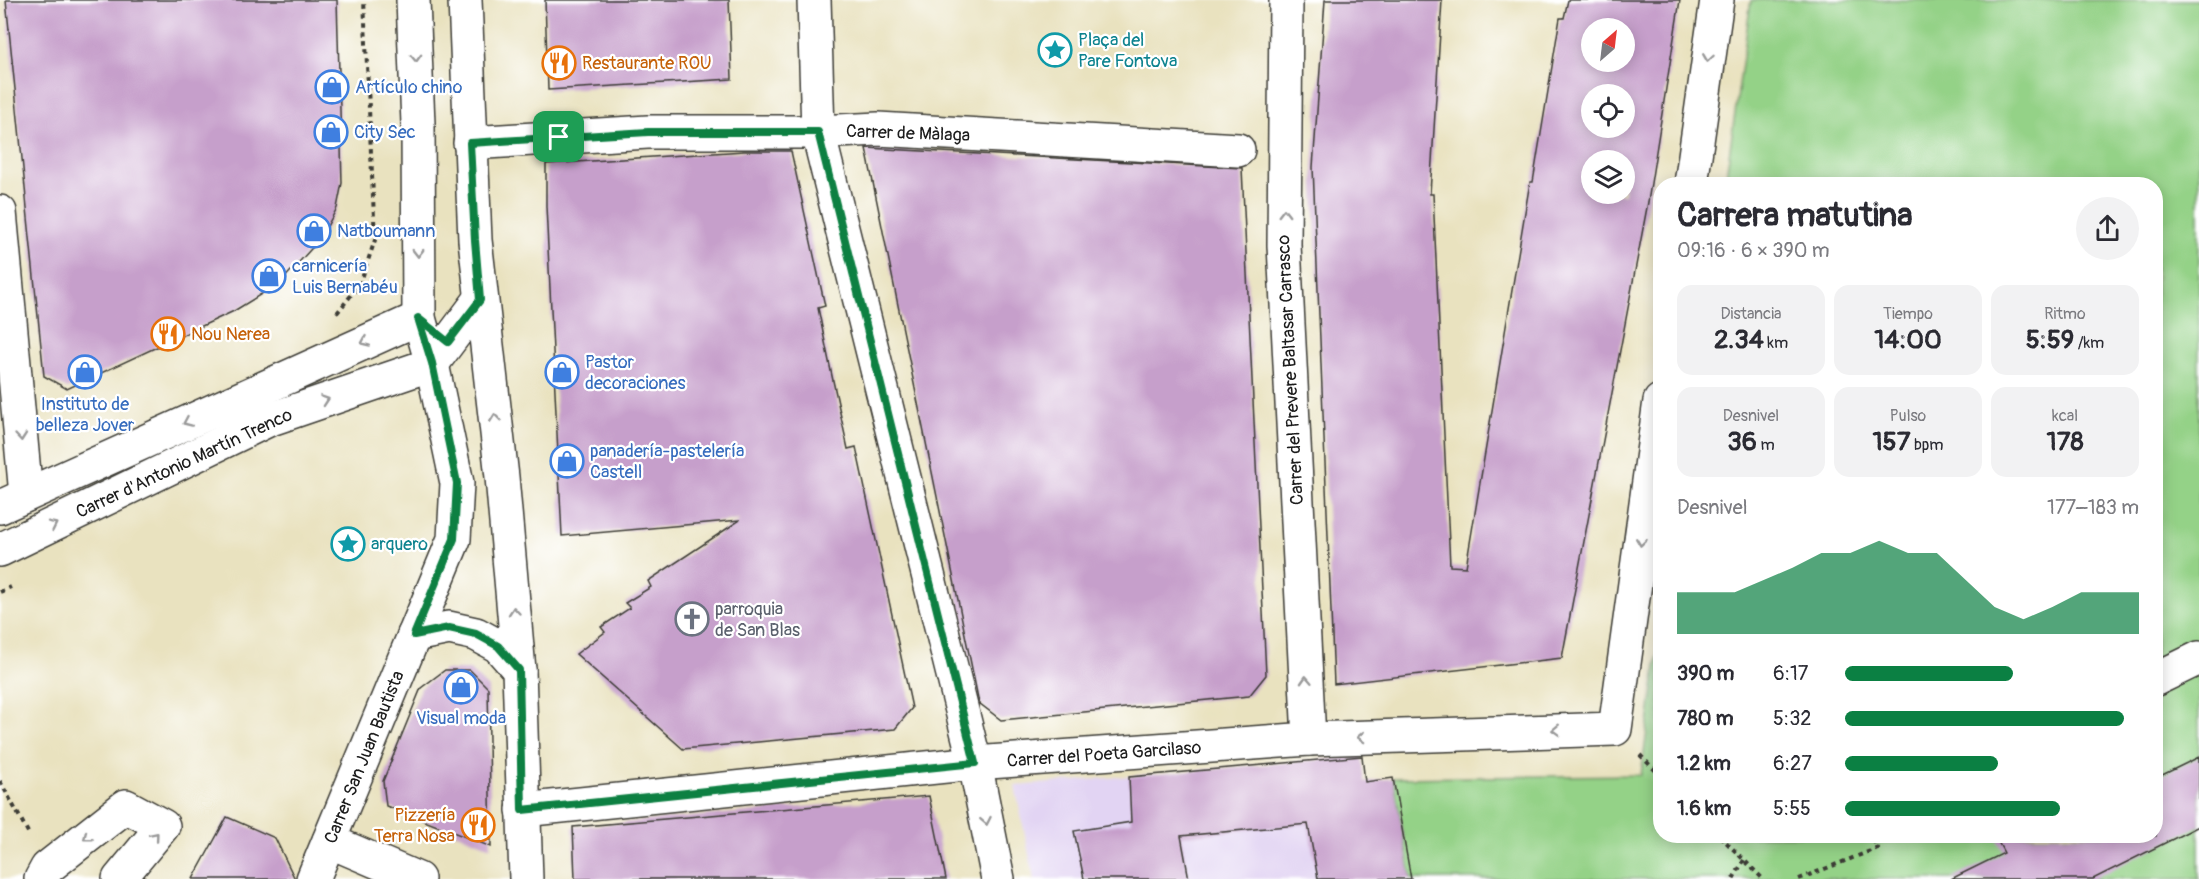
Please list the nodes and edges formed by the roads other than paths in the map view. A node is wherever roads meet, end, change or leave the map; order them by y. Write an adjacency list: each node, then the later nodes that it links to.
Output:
1 (413, 0): 12 (street, one-way to 12)
2 (465, 0): 7 (street)
3 (814, 0): 6 (street)
4 (1286, 0): 22 (street, Carrer del Prevere Baltasar Carrasco, one-way to 4)
5 (1716, 0): 9 (street, one-way to 9)
6 (818, 132): 7 (street, Carrer de Màlaga); 8 (street, Carrer de Màlaga); 23 (street)
7 (470, 143): 11 (street)
8 (1238, 150)
9 (1692, 177)
10 (0, 212): 16 (street, one-way to 16)
11 (480, 300): 13 (street); 15 (street, one-way to 11)
12 (418, 318): 13 (street); 16 (street, Carrer d'Antonio Martín Trenco, one-way to 16)
13 (440, 353): 15 (street); 17 (street, Carrer d'Antonio Martín Trenco, one-way to 13); 18 (street, Carrer San Juan Bautista)
14 (1653, 452): 22 (street, Carrer del Poeta Garcilaso, one-way to 22)
15 (502, 477): 20 (street, one-way to 15)
16 (13, 501)
17 (0, 550)
18 (414, 635): 20 (street); 25 (street, Carrer San Juan Bautista)
19 (2199, 658): 21 (street)
20 (519, 670): 24 (street)
21 (2163, 676)
22 (1309, 739): 23 (street, Carrer del Poeta Garcilaso)
23 (975, 763): 24 (street, Carrer del Poeta Garcilaso); 31 (street, one-way to 31)
24 (522, 810): 30 (street)
25 (329, 841): 28 (street, Carrer San Juan Bautista); 29 (street)
26 (44, 874): 27 (street, one-way to 26)
27 (119, 879)
28 (313, 879)
29 (418, 879)
30 (526, 879)
31 (998, 879)

